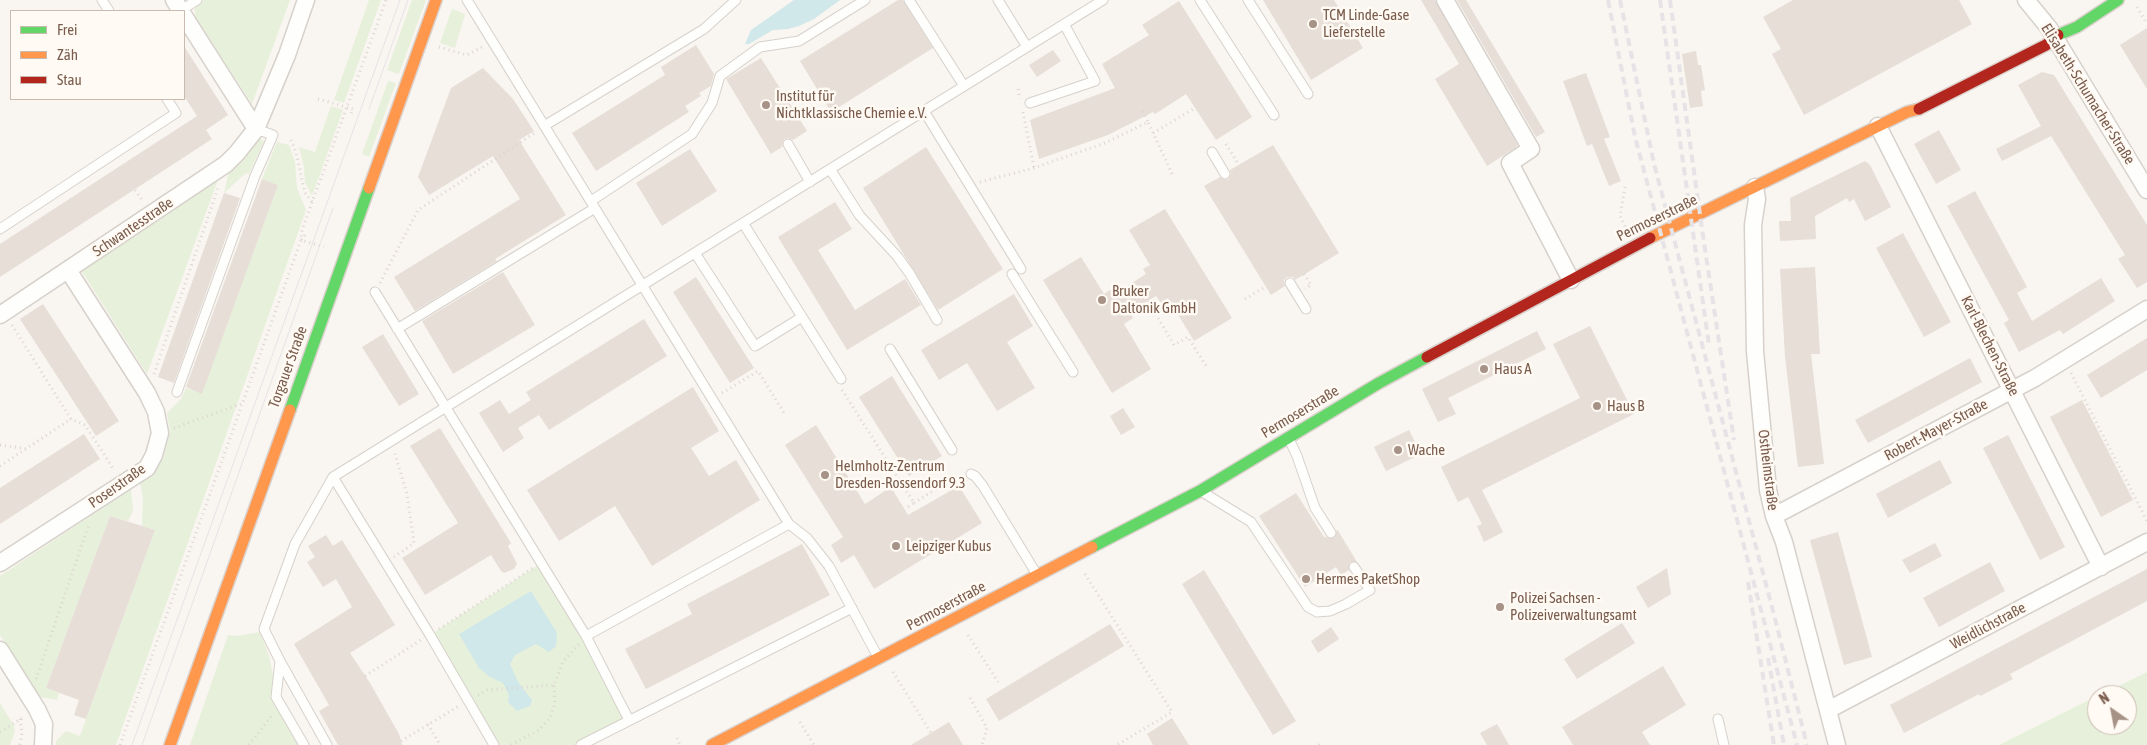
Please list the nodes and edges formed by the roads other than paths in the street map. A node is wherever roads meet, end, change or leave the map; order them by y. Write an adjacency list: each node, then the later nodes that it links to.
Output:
1 (197, 0): 15 (lane)
2 (306, 0): 31 (street, Schwantesstraße)
3 (436, 0): 84 (main road, Torgauer Straße)
4 (467, 0): 29 (lane)
5 (736, 0): 29 (lane)
6 (865, 0): 39 (lane)
7 (909, 0): 21 (lane)
8 (998, 0): 20 (lane)
9 (1103, 0): 17 (lane)
10 (1200, 0): 28 (lane)
11 (1248, 0): 23 (lane)
12 (1444, 0): 46 (street)
13 (2026, 0): 19 (street, Elisabeth-Schumacher-Straße)
14 (2118, 0): 19 (main road, Permoserstraße)
15 (182, 10)
16 (185, 18): 31 (street)
17 (1064, 24): 20 (lane); 25 (lane)
18 (2034, 37): 19 (main road, Permoserstraße)
19 (2054, 37): 27 (main road, Permoserstraße); 38 (street, Elisabeth-Schumacher-Straße)
20 (1027, 47): 21 (lane)
21 (964, 86): 26 (lane)
22 (1930, 90): 27 (main road, Permoserstraße)
23 (1308, 94)
24 (168, 100): 41 (lane)
25 (1030, 103)
26 (924, 111): 34 (lane); 43 (lane)
27 (1907, 112): 30 (main road, Permoserstraße)
28 (1274, 115)
29 (544, 126): 39 (lane)
30 (1878, 126): 37 (main road, Permoserstraße); 59 (street, Karl-Blechen-Straße)
31 (256, 129): 44 (street, Schwantesstraße); 60 (lane)
32 (788, 144): 36 (lane)
33 (1212, 152): 35 (lane)
34 (830, 169): 36 (lane); 54 (lane)
35 (1225, 174)
36 (810, 182): 40 (lane)
37 (1755, 187): 46 (main road, Permoserstraße); 67 (street, Ostheimstraße)
38 (2147, 190)
39 (593, 204): 48 (lane); 55 (lane)
40 (743, 223): 42 (lane); 52 (lane)
41 (0, 229)
42 (695, 253): 48 (lane); 52 (lane)
43 (1022, 268)
44 (68, 270): 53 (street, Schwantesstraße); 71 (street, Poserstraße)
45 (1012, 274): 57 (lane)
46 (1571, 280): 62 (main road, Permoserstraße)
47 (1290, 283): 50 (lane)
48 (642, 285): 61 (lane); 68 (lane)
49 (375, 292): 55 (lane)
50 (1306, 309)
51 (2147, 309): 59 (street, Robert-Mayer-Straße)
52 (802, 317): 58 (lane)
53 (6, 319)
54 (937, 320)
55 (397, 329): 61 (lane)
56 (890, 349): 63 (lane)
57 (1073, 372)
58 (840, 379)
59 (2012, 390): 67 (street, Robert-Mayer-Straße); 72 (street, Karl-Blechen-Straße)
60 (177, 392)
61 (445, 407): 65 (lane); 76 (lane)
62 (1288, 437): 66 (main road, Permoserstraße); 69 (lane)
63 (952, 450)
64 (971, 474): 74 (lane)
65 (333, 477): 79 (lane); 87 (lane)
66 (1200, 491): 73 (lane); 74 (main road, Permoserstraße)
67 (1774, 516): 80 (street, Ostheimstraße)
68 (789, 524): 75 (lane); 76 (lane)
69 (1331, 533)
70 (2147, 542): 72 (street, Weidlichstraße)
71 (0, 563)
72 (2101, 566): 80 (street, Weidlichstraße)
73 (1354, 567)
74 (1037, 575): 78 (main road, Permoserstraße)
75 (852, 608): 78 (lane); 82 (lane)
76 (586, 636): 82 (lane)
77 (0, 650): 83 (street)
78 (879, 658): 89 (main road, Permoserstraße)
79 (280, 661): 85 (lane); 86 (lane)
80 (1828, 710): 91 (street, Ostheimstraße)
81 (1718, 719): 90 (lane)
82 (629, 720): 88 (lane)
83 (43, 745)
84 (170, 745)
85 (304, 745)
86 (326, 745)
87 (494, 745)
88 (581, 745)
89 (712, 745)
90 (1724, 745)
91 (1837, 745)

